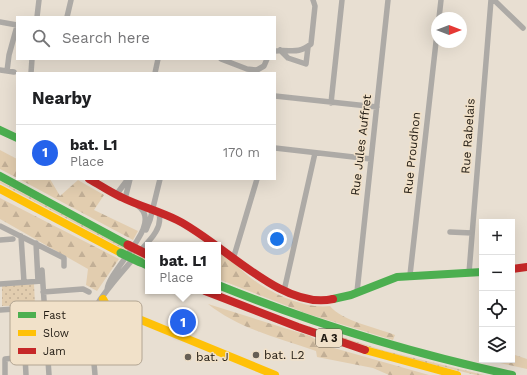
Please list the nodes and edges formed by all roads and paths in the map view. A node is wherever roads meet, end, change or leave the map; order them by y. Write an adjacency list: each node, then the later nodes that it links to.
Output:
1 (39, 0): 10 (street)
2 (72, 0): 11 (street)
3 (313, 0): 16 (street)
4 (342, 0): 29 (street)
5 (388, 0): 30 (street, Rue Jules Auffret)
6 (441, 0): 9 (street)
7 (491, 0): 49 (street, Rue Rabelais)
8 (494, 0): 14 (street)
9 (440, 12)
10 (37, 16)
11 (67, 16)
12 (0, 22): 13 (street)
13 (16, 26)
14 (523, 28)
15 (16, 30): 24 (street)
16 (308, 47): 18 (street); 18 (street)
17 (435, 48): 69 (street, Rue Proudhon)
18 (277, 50)
19 (32, 60): 26 (street)
20 (158, 60): 27 (street)
21 (224, 60): 22 (street)
22 (267, 60)
23 (0, 70): 24 (street)
24 (7, 71): 25 (street)
25 (14, 72)
26 (31, 72)
27 (154, 72)
28 (276, 96): 29 (street)
29 (331, 103): 30 (street)
30 (377, 107): 35 (street, Rue Jules Auffret)
31 (0, 130): 32 (main road)
32 (16, 138)
33 (276, 148): 34 (street)
34 (316, 152): 35 (street); 75 (street)
35 (371, 160): 78 (street, Rue Jules Auffret)
36 (0, 176): 60 (main road, bridge)
37 (91, 180): 43 (main road)
38 (128, 180): 43 (street)
39 (129, 180): 44 (street)
40 (160, 180): 45 (street)
41 (257, 180): 61 (street)
42 (0, 189): 62 (main road, bridge)
43 (116, 194): 44 (main road)
44 (125, 199): 45 (main road); 54 (street)
45 (156, 212): 46 (main road); 50 (street); 54 (street)
46 (172, 218): 50 (street); 56 (main road)
47 (0, 226): 51 (street)
48 (450, 232): 49 (street)
49 (472, 233): 68 (street, Rue Rabelais)
50 (154, 235): 55 (street)
51 (21, 236): 57 (street); 71 (street)
52 (13, 239): 53 (street)
53 (0, 240)
54 (139, 240): 74 (street)
55 (148, 242)
56 (215, 242)
57 (36, 243): 63 (street); 70 (street)
58 (145, 246): 74 (street)
59 (221, 246): 61 (main road)
60 (145, 254)
61 (234, 256): 75 (main road)
62 (144, 264)
63 (64, 266)
64 (527, 267): 65 (main road)
65 (515, 269)
66 (42, 270): 70 (street)
67 (479, 272): 68 (main road)
68 (469, 273): 69 (main road)
69 (410, 275): 78 (main road)
70 (40, 281): 71 (street); 76 (street)
71 (24, 282): 72 (street)
72 (0, 284)
73 (221, 286): 97 (main road, A 3)
74 (107, 290): 80 (street)
75 (284, 291): 78 (main road)
76 (43, 292): 77 (street); 81 (street)
77 (89, 292)
78 (357, 292)
79 (212, 294): 96 (main road, A 3)
80 (103, 299): 82 (street)
81 (44, 301)
82 (101, 301)
83 (10, 309): 84 (street)
84 (0, 310)
85 (142, 320): 95 (main road)
86 (10, 358): 90 (street)
87 (25, 365): 92 (street)
88 (48, 365): 93 (street)
89 (94, 365): 94 (street)
90 (2, 369): 91 (street)
91 (5, 375)
92 (26, 375)
93 (49, 375)
94 (95, 375)
95 (276, 375)
96 (457, 375)
97 (512, 375)

